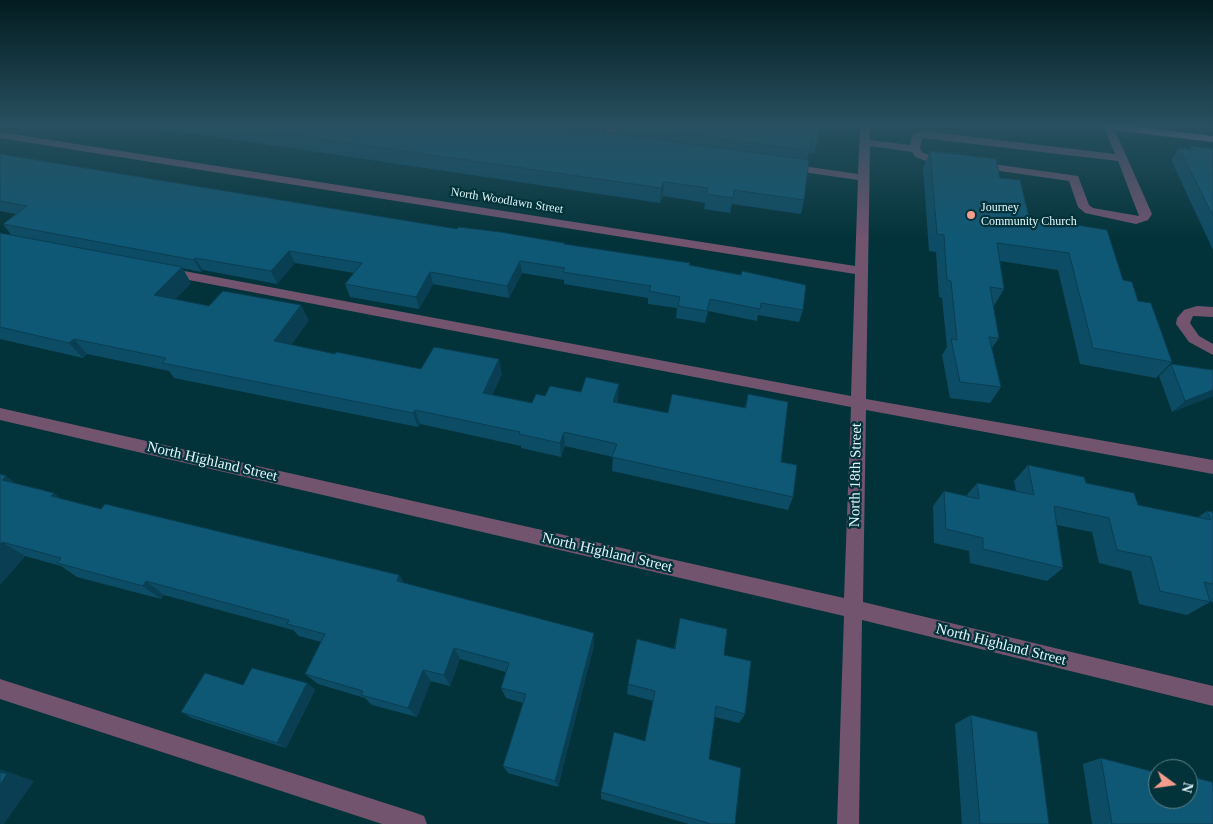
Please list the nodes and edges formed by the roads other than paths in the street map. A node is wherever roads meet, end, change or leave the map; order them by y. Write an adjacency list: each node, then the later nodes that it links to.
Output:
1 (186, 164): 8 (street, North Woodlawn Street)
2 (864, 164): 6 (street, North 18th Street)
3 (1070, 164): 4 (street)
4 (1126, 164)
5 (778, 166): 6 (street)
6 (864, 178): 8 (street, North 18th Street)
7 (156, 270): 11 (street)
8 (861, 271): 11 (street, North 18th Street)
9 (1213, 312): 10 (street)
10 (1213, 350)
11 (858, 403): 13 (street); 14 (street, North 18th Street)
12 (0, 414): 14 (street, North Highland Street)
13 (1213, 467)
14 (853, 609): 16 (street, North Highland Street); 18 (street, North 18th Street)
15 (0, 689): 17 (street)
16 (1213, 696)
17 (416, 824)
18 (848, 824)

